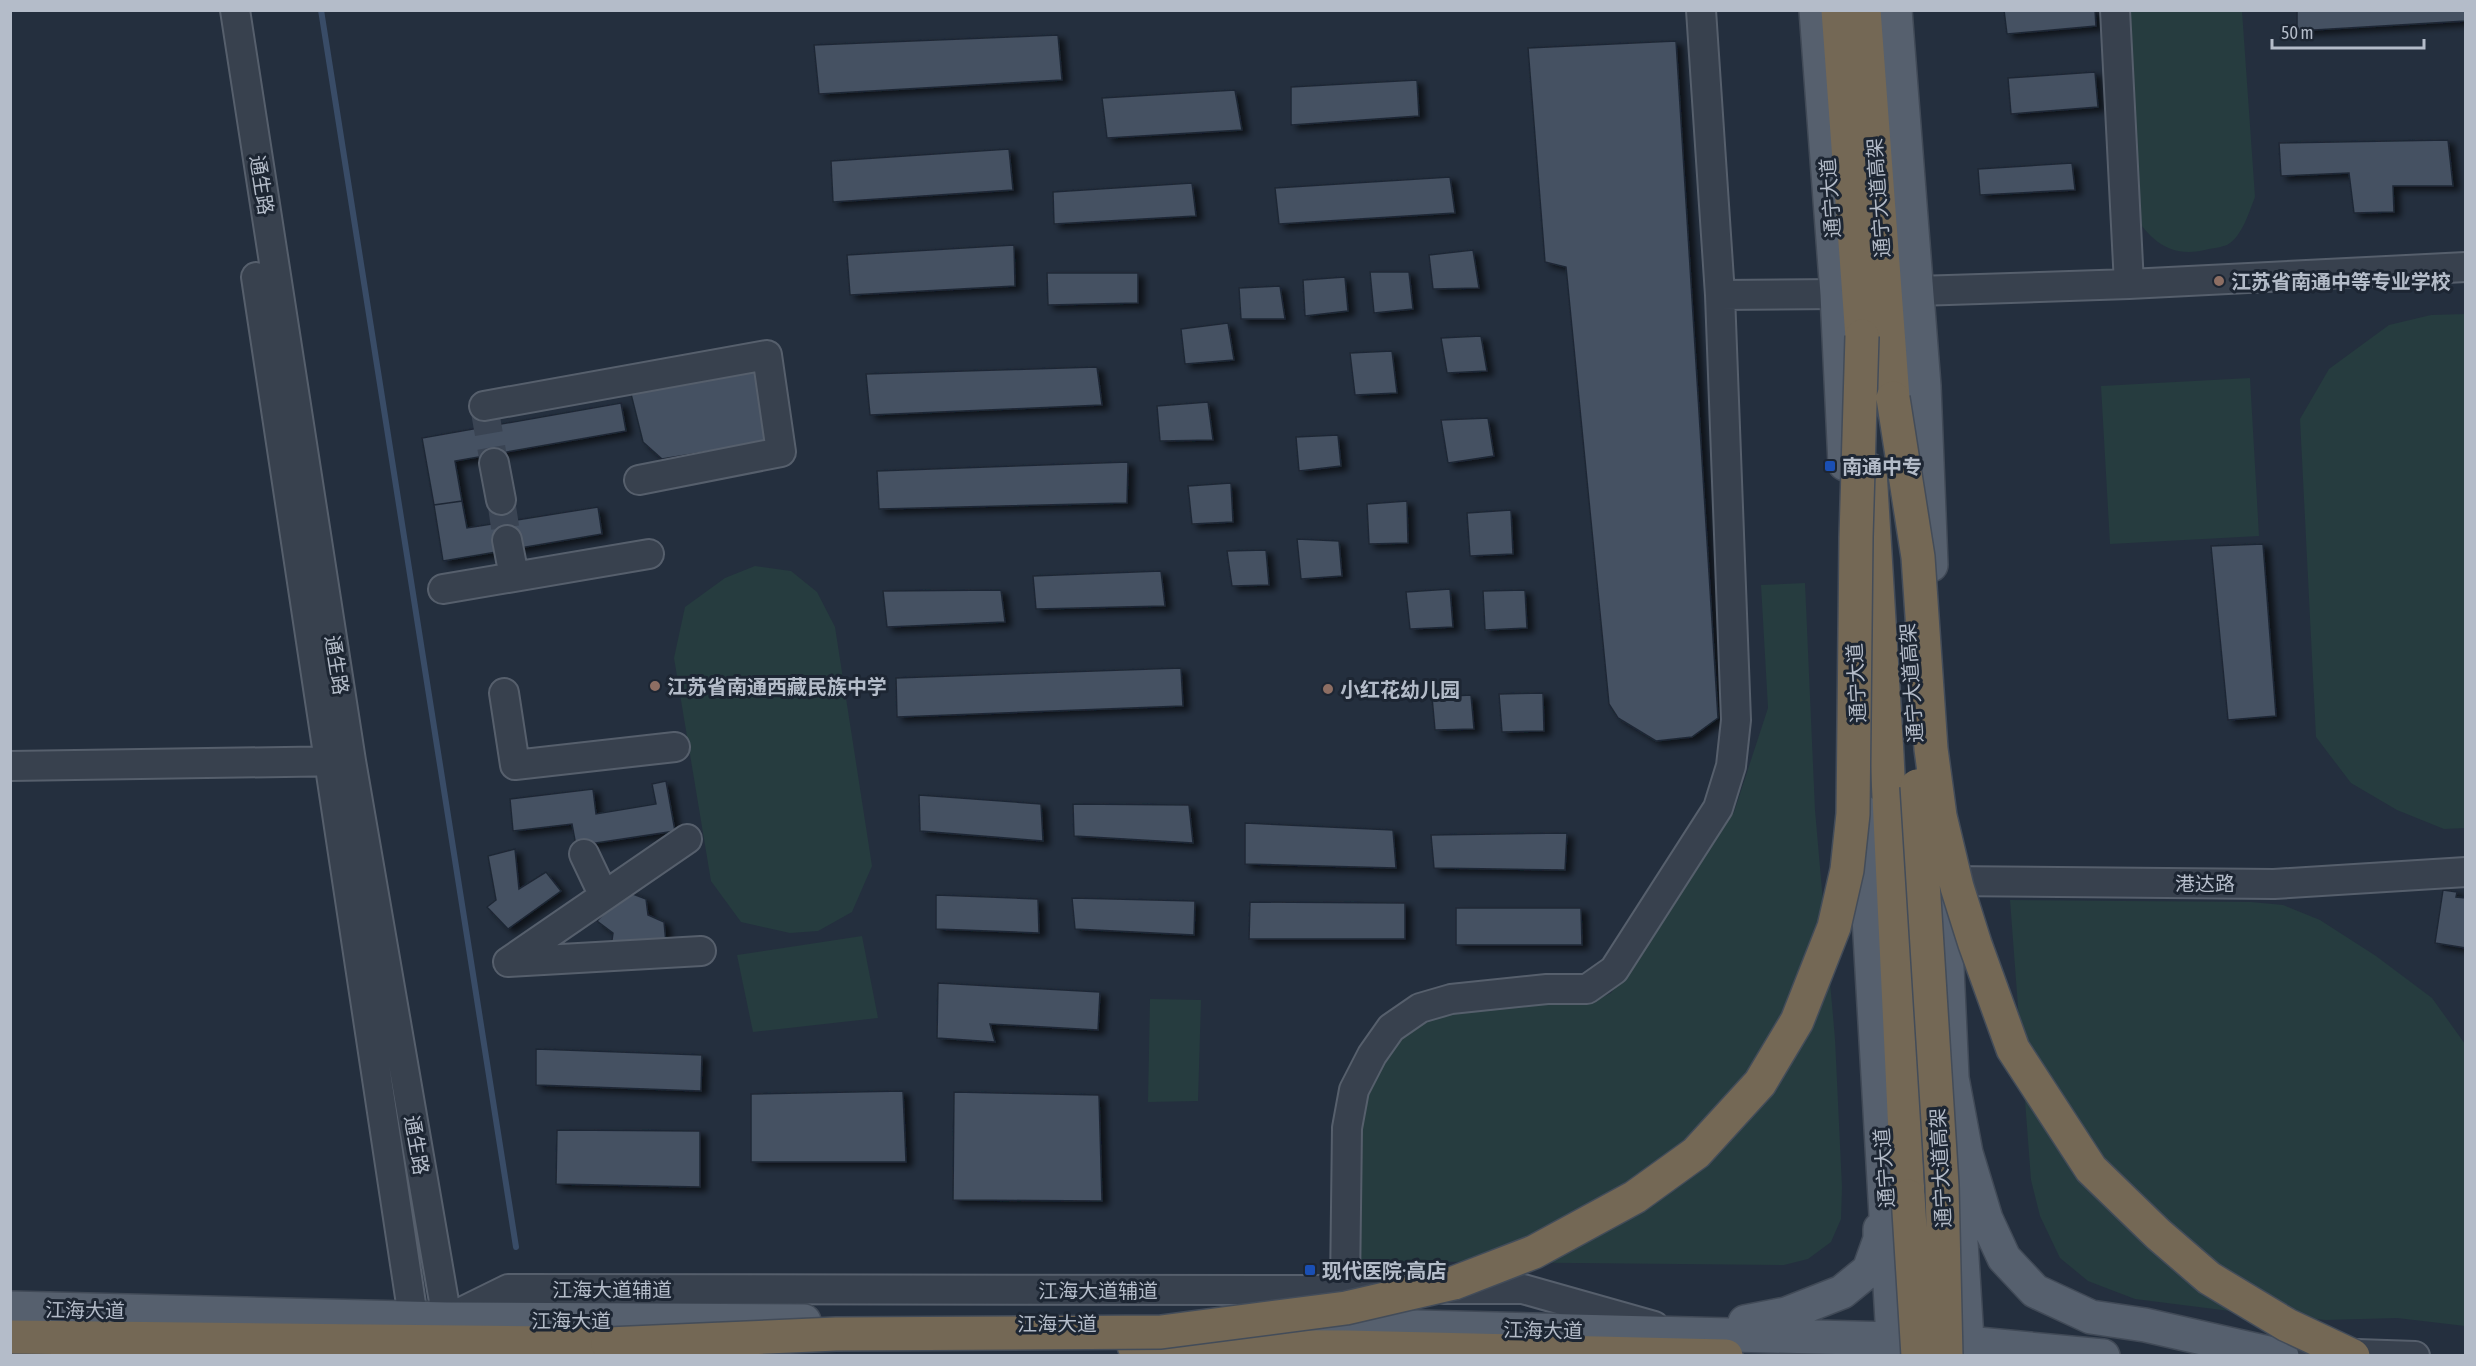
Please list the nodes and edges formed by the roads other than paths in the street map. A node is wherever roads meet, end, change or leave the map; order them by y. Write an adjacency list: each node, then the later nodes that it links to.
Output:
1 (217, 10): 26 (street, 通生路)
2 (235, 10): 26 (street, 通生路)
3 (1701, 10): 13 (street)
4 (1816, 10): 12 (main road, 通宁大道)
5 (1838, 10): 14 (highway, 通宁大道高架)
6 (1864, 10): 15 (highway, 通宁大道高架)
7 (1895, 10): 11 (main road)
8 (2115, 10): 10 (street)
9 (2466, 267): 10 (street)
10 (2129, 284): 11 (street)
11 (1917, 291): 31 (main road)
12 (1837, 294): 13 (street); 35 (main road, 通宁大道)
13 (1720, 295): 36 (street)
14 (1862, 336): 35 (highway, 通宁大道高架, bridge); 42 (highway, bridge)
15 (1893, 398): 44 (highway, 通宁大道高架, bridge); 48 (highway, bridge)
16 (484, 406): 18 (street)
17 (494, 463): 19 (street)
18 (639, 480)
19 (501, 500)
20 (507, 540): 22 (street)
21 (649, 554): 22 (street)
22 (514, 576): 23 (street)
23 (443, 589)
24 (504, 693): 25 (street)
25 (675, 747)
26 (340, 762): 27 (street); 38 (street, 通生路); 39 (street, 通生路)
27 (10, 766)
28 (687, 839): 32 (street)
29 (584, 854): 32 (street)
30 (2466, 872): 31 (street, 港达路)
31 (1943, 881): 34 (main road)
32 (604, 896): 33 (street)
33 (701, 951)
34 (1951, 1076): 44 (main road); 45 (main road)
35 (1896, 1187): 40 (main road, 通宁大道); 43 (highway, 通宁大道高架, bridge)
36 (1345, 1288): 39 (street, 江海大道辅道); 40 (street, 江海大道辅道)
37 (10, 1308): 38 (main road, 江海大道)
38 (413, 1317): 39 (main road, 江海大道)
39 (447, 1319): 40 (main road, 江海大道)
40 (1682, 1334): 43 (main road, 江海大道)
41 (10, 1337): 42 (highway)
42 (608, 1344): 46 (highway, bridge)
43 (1901, 1352): 44 (main road, 江海大道)
44 (1961, 1352): 47 (main road, 江海大道)
45 (2269, 1354): 49 (street)
46 (1726, 1356)
47 (2103, 1356)
48 (2353, 1356)
49 (2415, 1356)

